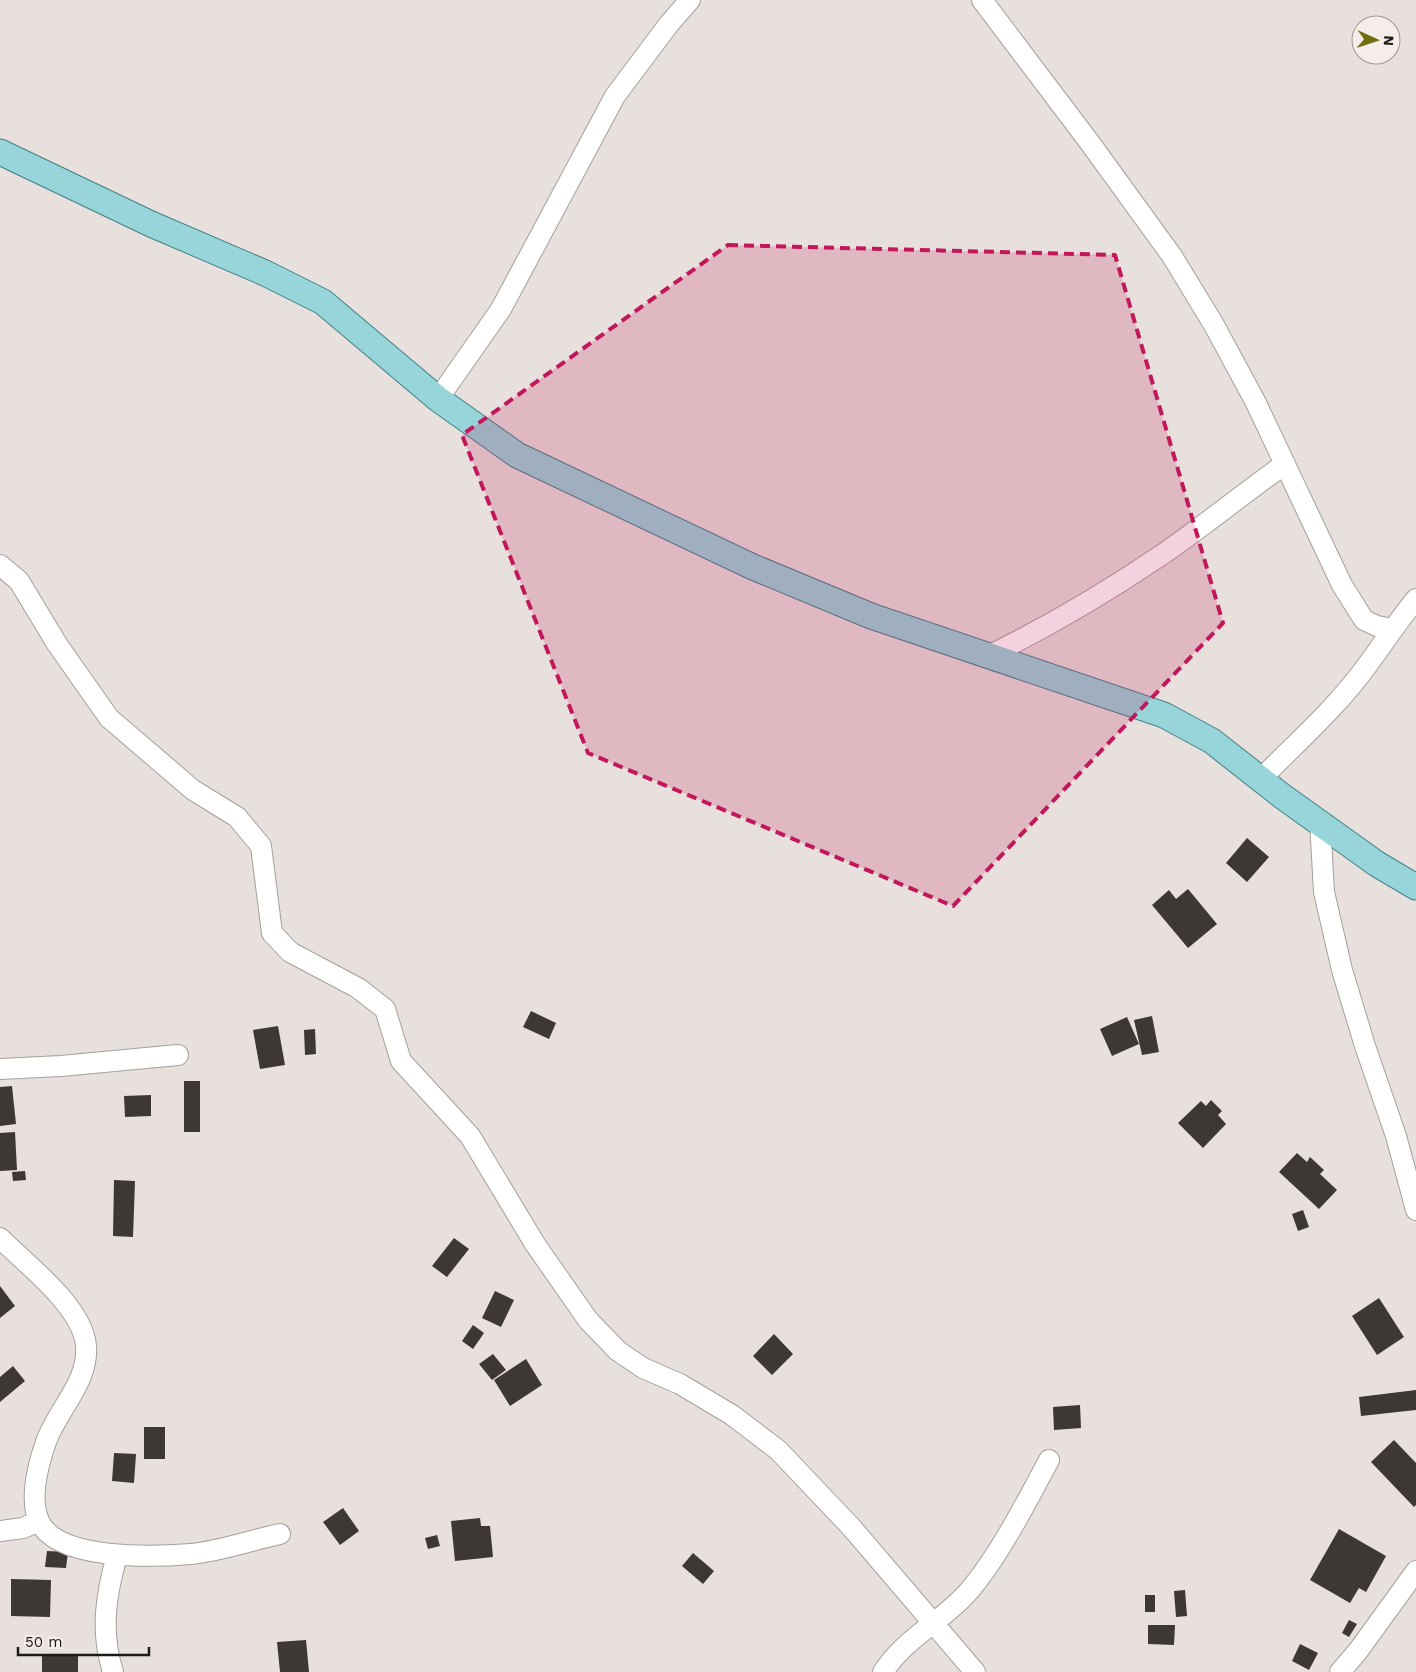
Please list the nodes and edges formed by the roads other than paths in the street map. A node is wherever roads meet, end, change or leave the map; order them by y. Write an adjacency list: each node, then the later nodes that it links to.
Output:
1 (690, 0): 4 (street)
2 (982, 0): 5 (street)
3 (0, 152): 4 (main road)
4 (438, 398): 9 (main road)
5 (1285, 464): 8 (street); 9 (street)
6 (0, 565): 23 (street)
7 (1416, 599): 8 (street)
8 (1392, 630): 10 (street)
9 (986, 657): 10 (main road)
10 (1261, 779): 11 (main road)
11 (1320, 820): 12 (main road); 15 (street)
12 (1416, 887)
13 (178, 1055): 14 (street)
14 (0, 1069)
15 (1416, 1210)
16 (0, 1238): 18 (street)
17 (1049, 1460): 23 (street)
18 (39, 1521): 19 (street); 21 (street)
19 (0, 1531)
20 (280, 1534): 21 (street)
21 (117, 1554): 24 (street)
22 (1416, 1571): 27 (street)
23 (934, 1624): 25 (street); 26 (street)
24 (113, 1672)
25 (883, 1672)
26 (975, 1672)
27 (1340, 1672)

